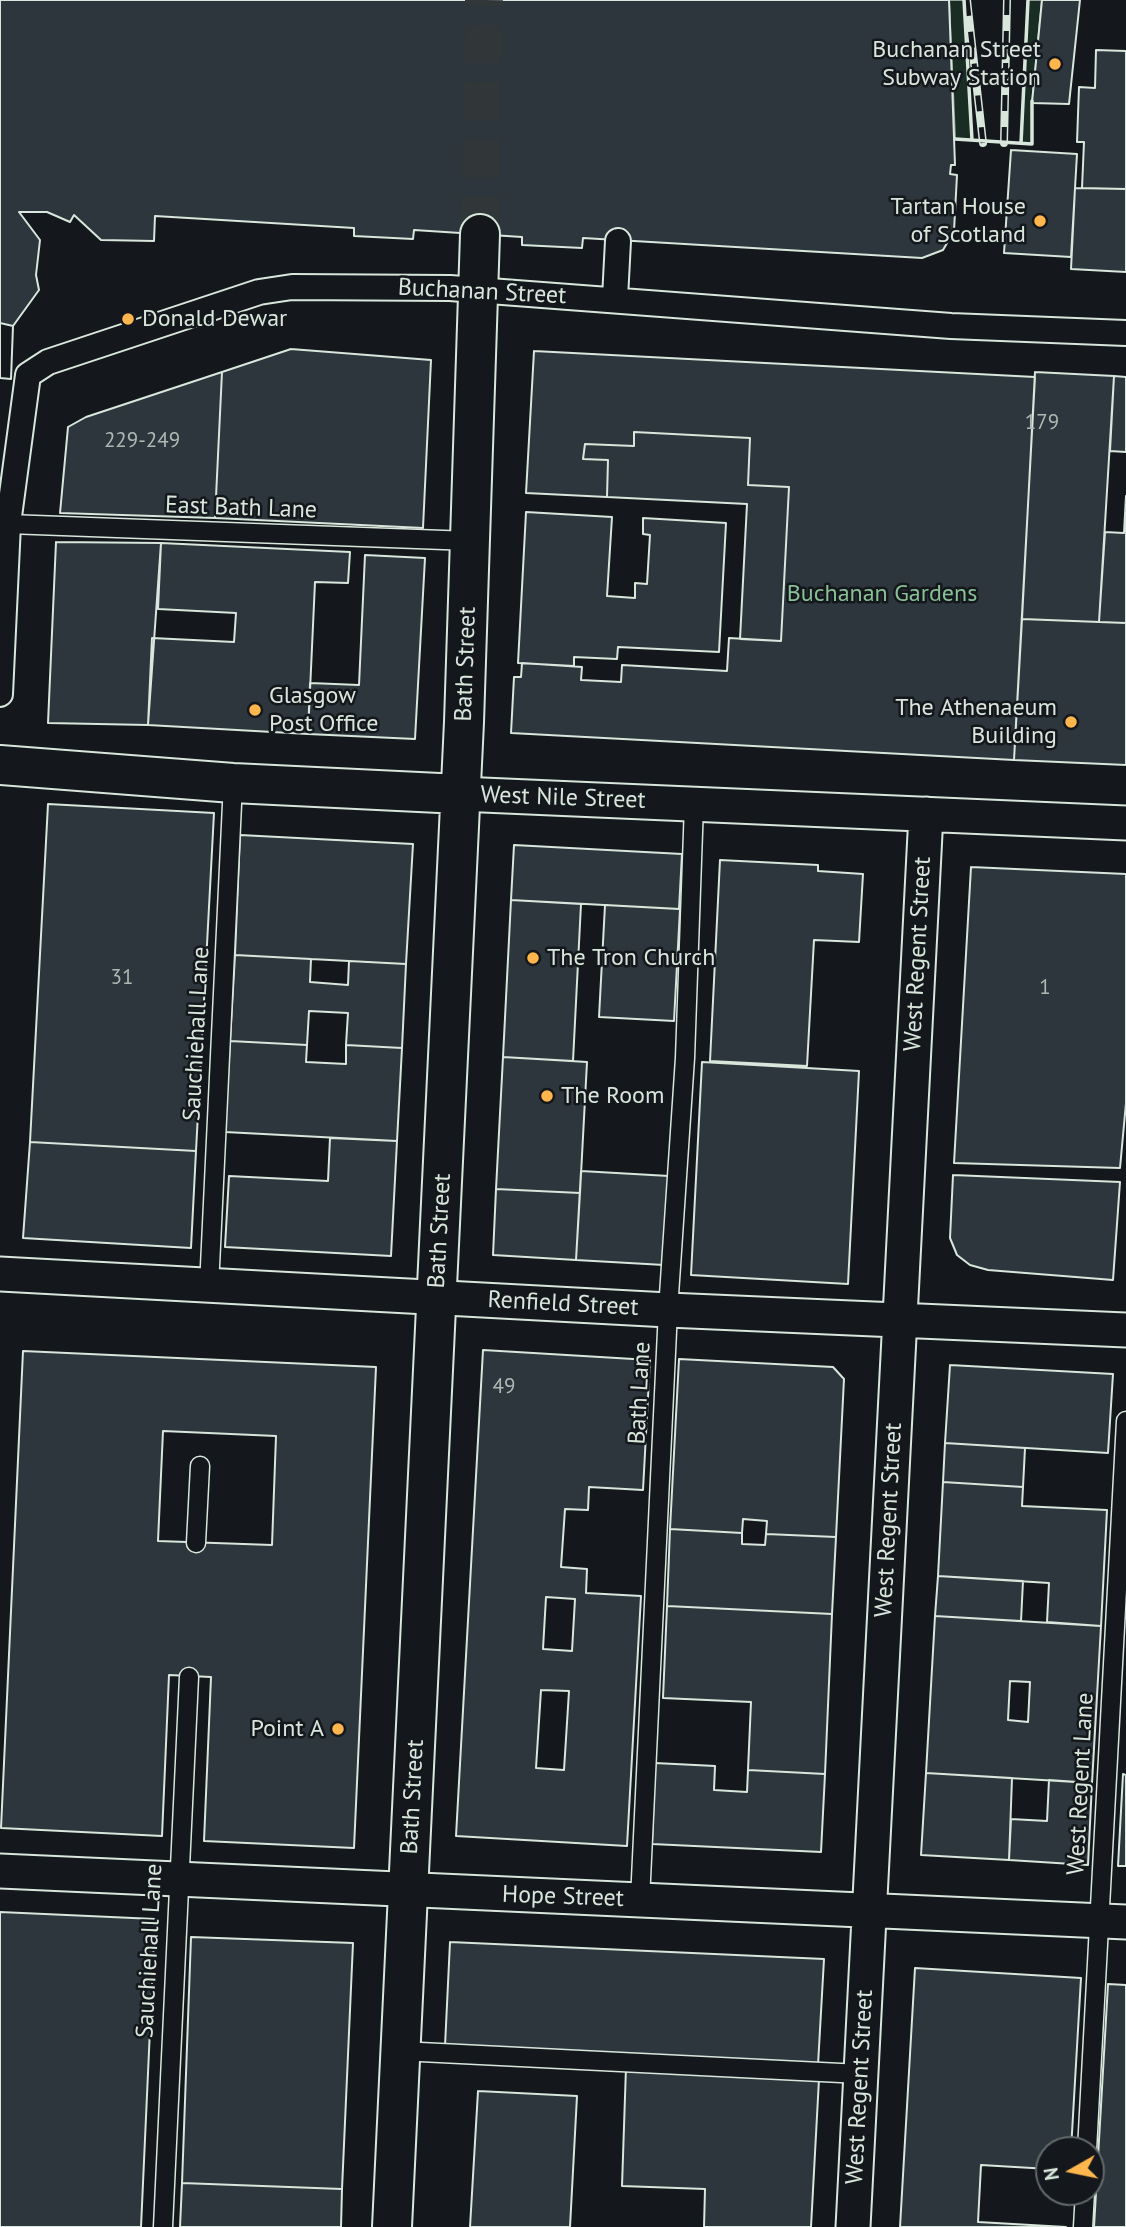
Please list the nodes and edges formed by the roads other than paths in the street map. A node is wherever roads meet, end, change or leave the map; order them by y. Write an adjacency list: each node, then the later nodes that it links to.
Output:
1 (480, 234): 3 (street, Bath Street)
2 (618, 241): 4 (street)
3 (478, 290): 4 (street, Buchanan Street); 6 (street, Buchanan Street); 7 (street, Bath Street)
4 (615, 298): 5 (street, Buchanan Street)
5 (1126, 333)
6 (8, 524): 7 (lane, East Bath Lane); 8 (street)
7 (471, 541): 11 (street, Bath Street)
8 (0, 694)
9 (0, 765): 10 (street, West Nile Street)
10 (233, 783): 11 (street, West Nile Street); 16 (lane, Sauchiehall Lane)
11 (460, 794): 12 (street, West Nile Street); 17 (street, Bath Street)
12 (694, 804): 13 (street, West Nile Street); 18 (lane, Bath Lane)
13 (926, 814): 14 (street, West Nile Street); 19 (street, West Regent Street)
14 (1126, 823)
15 (0, 1274): 16 (street, Renfield Street)
16 (209, 1287): 17 (street, Renfield Street)
17 (437, 1297): 18 (street, Renfield Street); 27 (street, Bath Street)
18 (668, 1310): 19 (street, Renfield Street); 28 (lane, Bath Lane)
19 (898, 1320): 20 (street, Renfield Street); 29 (street, West Regent Street)
20 (1126, 1330)
21 (1126, 1422): 30 (lane, West Regent Lane)
22 (200, 1466): 23 (lane)
23 (195, 1542)
24 (189, 1676): 26 (lane, Sauchiehall Lane)
25 (0, 1871): 26 (street, Hope Street)
26 (178, 1878): 27 (street, Hope Street); 35 (lane, Sauchiehall Lane)
27 (409, 1891): 28 (street, Hope Street); 31 (street, Bath Street)
28 (640, 1900): 29 (street, Hope Street)
29 (870, 1911): 30 (street, Hope Street); 32 (street, West Regent Street)
30 (1112, 1922): 33 (lane, West Regent Lane)
31 (400, 2051): 32 (lane); 36 (street, Bath Street)
32 (861, 2074): 37 (street, West Regent Street)
33 (1089, 2136)
34 (1084, 2206): 38 (lane)
35 (163, 2227)
36 (391, 2227)
37 (853, 2227)
38 (1083, 2227)

